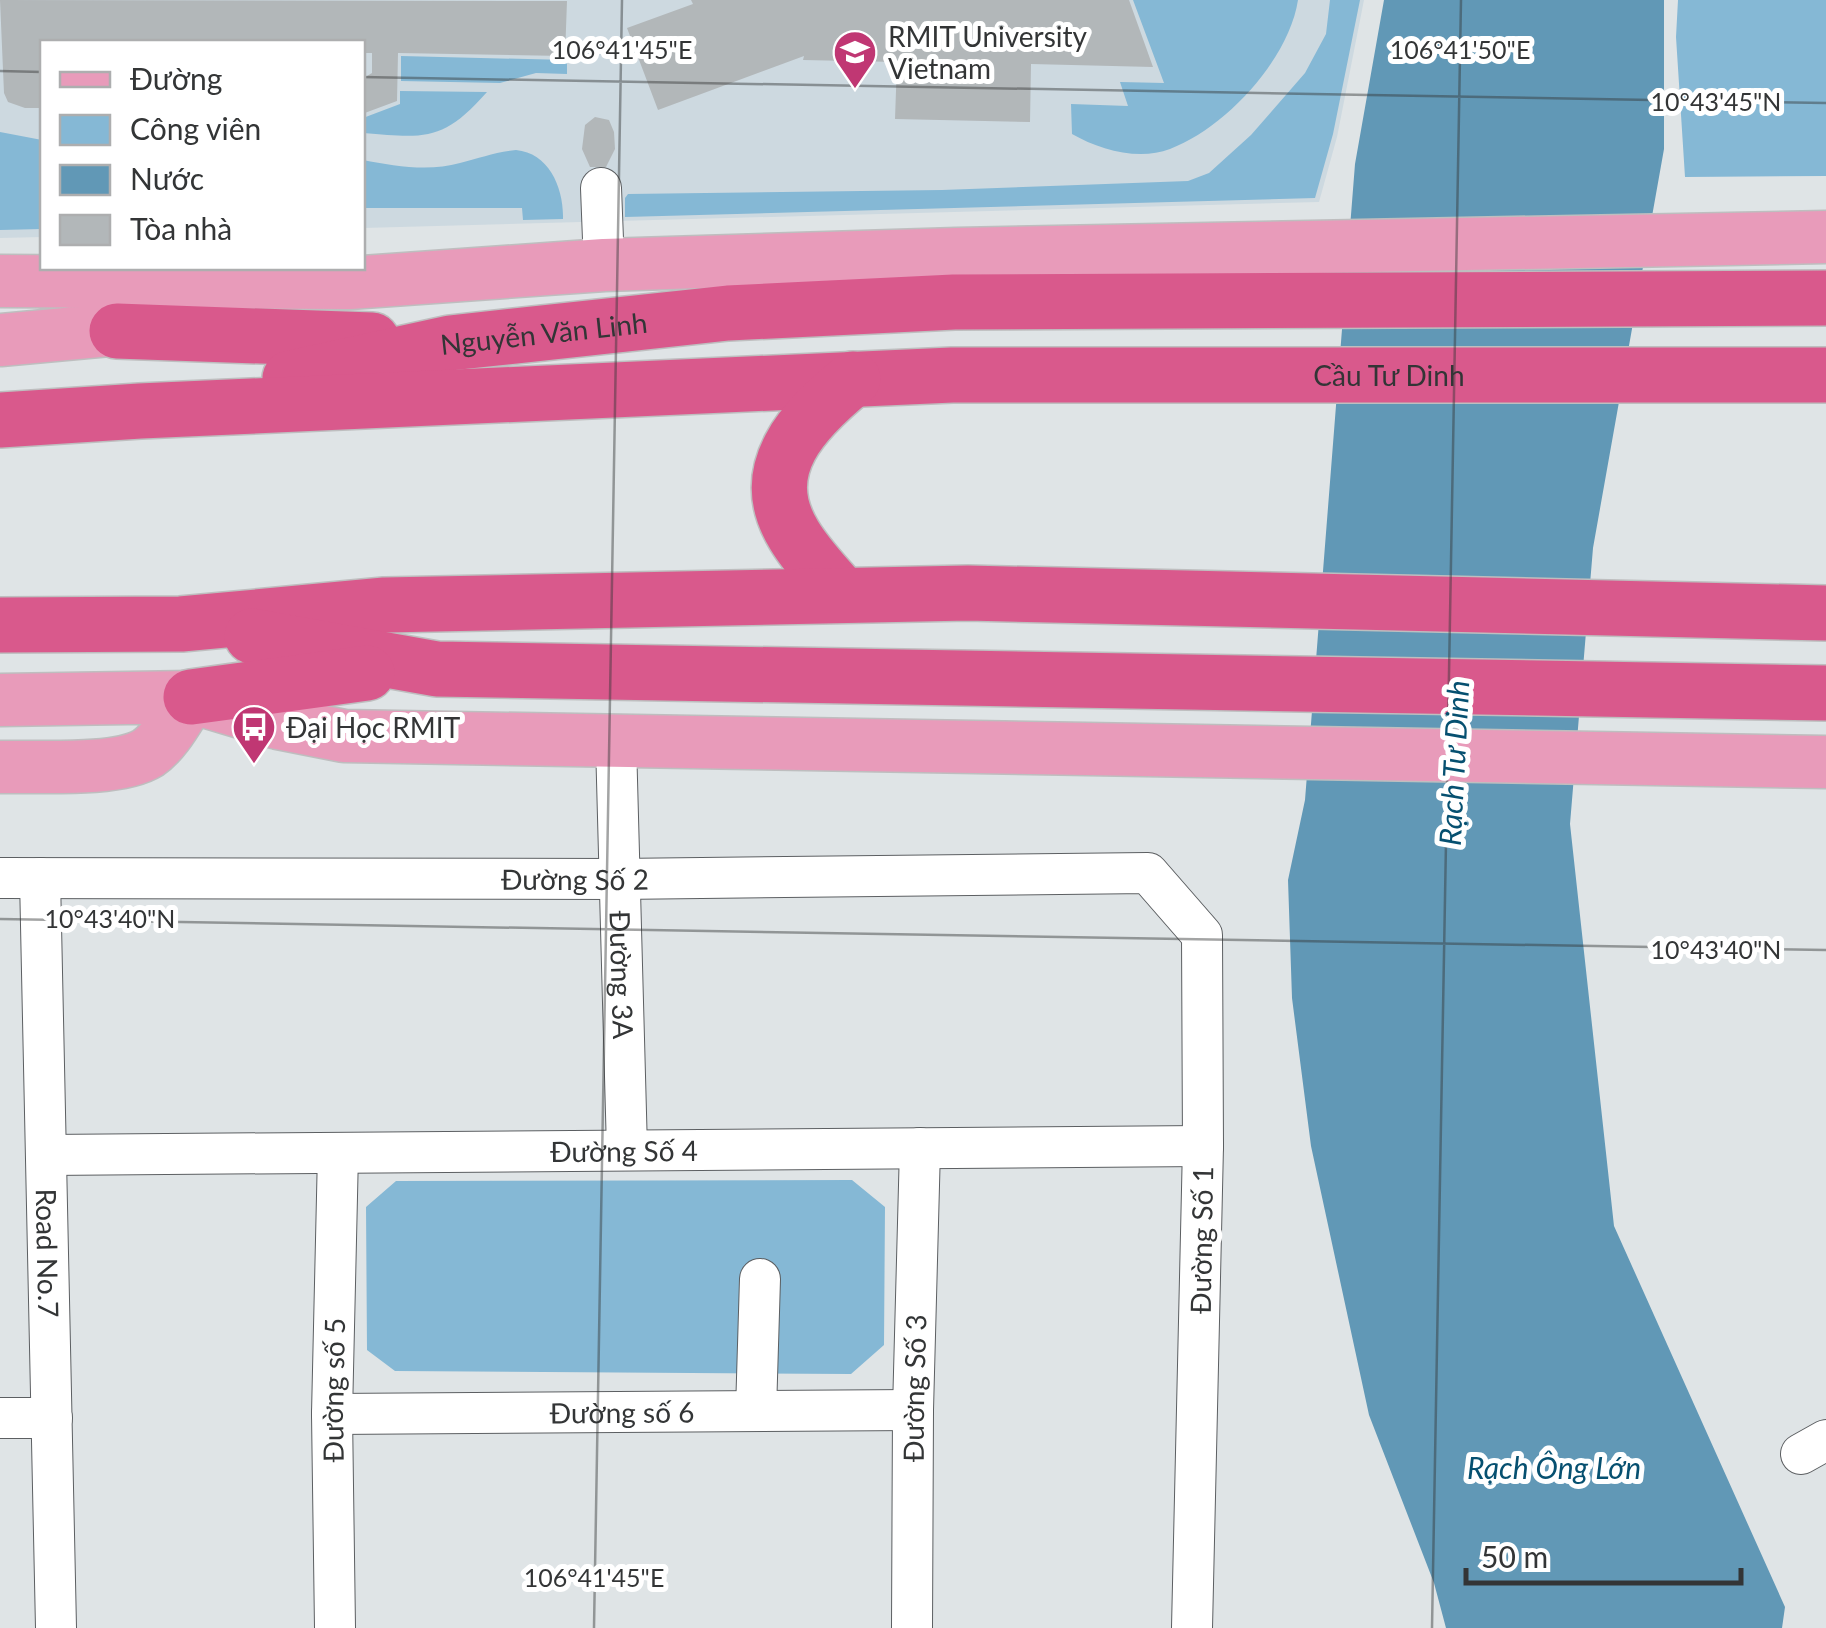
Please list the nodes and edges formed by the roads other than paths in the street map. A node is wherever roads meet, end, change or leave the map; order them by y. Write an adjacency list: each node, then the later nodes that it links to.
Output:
1 (601, 188): 3 (street)
2 (1826, 237): 4 (main road)
3 (604, 265): 4 (main road, Nguyễn Văn Linh); 6 (main road, Nguyễn Văn Linh)
4 (955, 278): 7 (highway); 10 (highway, Nguyễn Văn Linh)
5 (0, 281): 6 (main road, Nguyễn Văn Linh)
6 (349, 282): 8 (main road, Nguyễn Văn Linh)
7 (1826, 298)
8 (117, 331): 9 (main road, Nguyễn Văn Linh); 10 (highway)
9 (0, 340)
10 (450, 343): 14 (highway, Nguyễn Văn Linh)
11 (1826, 374): 12 (highway, Cầu Tư Dinh)
12 (952, 375): 13 (highway, Nguyễn Văn Linh)
13 (853, 379): 14 (highway, Nguyễn Văn Linh); 16 (highway)
14 (140, 411): 15 (highway, Nguyễn Văn Linh)
15 (0, 420)
16 (842, 595): 17 (highway); 18 (highway)
17 (1826, 614)
18 (181, 624): 19 (highway); 20 (highway)
19 (0, 625)
20 (437, 668): 21 (highway); 22 (highway)
21 (1826, 693)
22 (191, 697): 23 (main road); 24 (main road); 26 (main road)
23 (0, 700)
24 (616, 743): 25 (main road); 30 (street, Đường 3A)
25 (1826, 762)
26 (0, 767)
27 (1148, 873): 30 (street, Đường Số 2); 31 (street, Đường Số 1)
28 (0, 878): 29 (street, Đường Số 2)
29 (40, 878): 30 (street, Đường Số 2); 35 (street, Road No.7)
30 (618, 878): 33 (street, Đường 3A)
31 (1203, 1146): 32 (street, Đường Số 4); 45 (street, Đường Số 1)
32 (920, 1148): 33 (street, Đường Số 4); 37 (street, Đường Số 3)
33 (627, 1150): 34 (street, Đường Số 4)
34 (338, 1152): 35 (street, Đường Số 4); 39 (street, Đường số 5)
35 (46, 1155): 41 (street, Road No.7)
36 (760, 1279): 38 (street)
37 (912, 1410): 38 (street, Đường số 6); 44 (street, Đường Số 3)
38 (756, 1411): 39 (street, Đường số 6)
39 (332, 1414): 43 (street, Đường số 5)
40 (0, 1418): 41 (street)
41 (52, 1418): 42 (street, Road No.7)
42 (56, 1628)
43 (335, 1628)
44 (912, 1628)
45 (1192, 1628)

